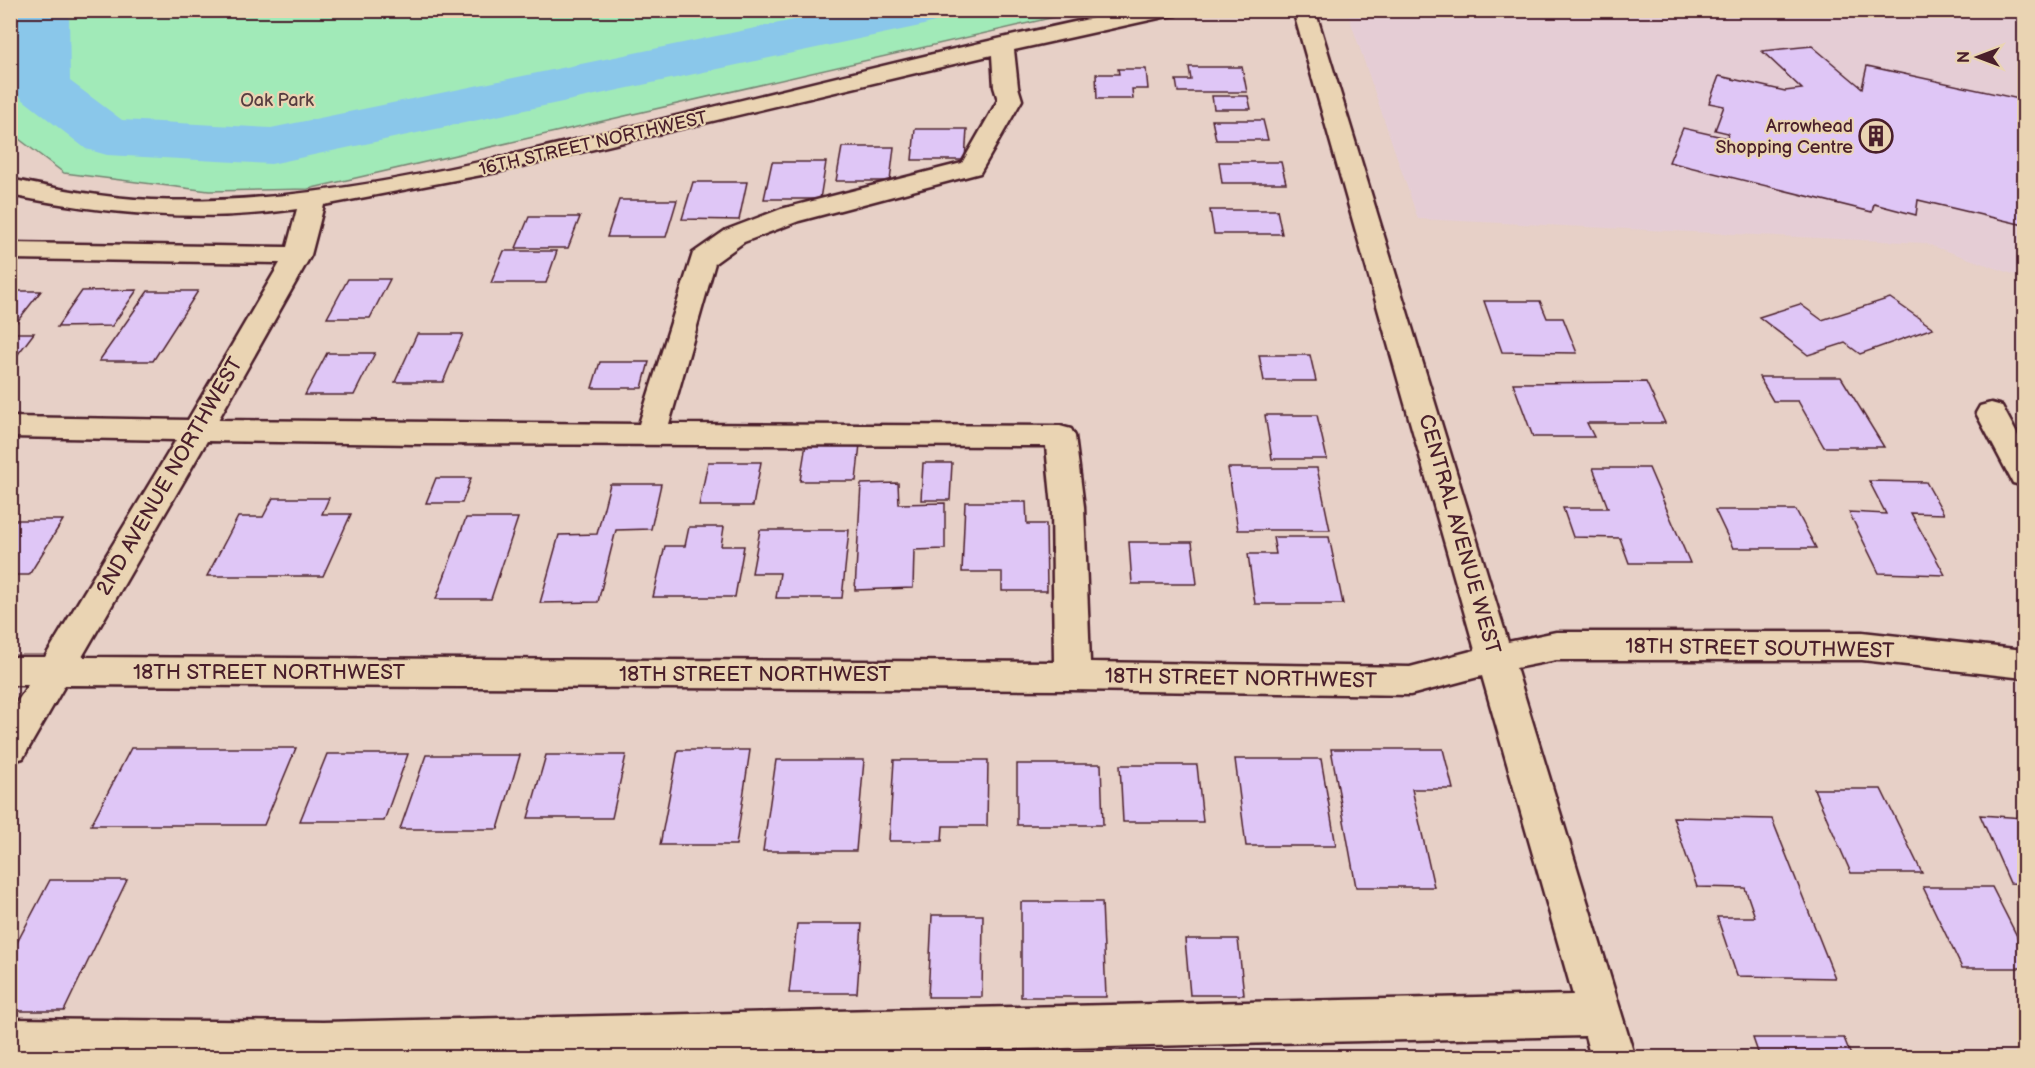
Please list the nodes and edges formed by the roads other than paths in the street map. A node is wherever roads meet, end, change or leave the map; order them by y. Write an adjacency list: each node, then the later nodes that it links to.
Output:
1 (1168, 10): 3 (street, 16TH STREET NORTHWEST)
2 (1304, 10): 13 (street, CENTRAL AVENUE WEST)
3 (1003, 47): 5 (street, 16TH STREET NORTHWEST); 11 (street)
4 (10, 187): 5 (street, 16TH STREET NORTHWEST)
5 (312, 200): 7 (street, 2ND AVENUE NORTHWEST)
6 (10, 250): 7 (street)
7 (298, 255): 10 (street, 2ND AVENUE NORTHWEST)
8 (1991, 413): 12 (street)
9 (10, 427): 10 (street)
10 (195, 431): 11 (street); 16 (street, 2ND AVENUE NORTHWEST)
11 (651, 435): 17 (street)
12 (2025, 475)
13 (1496, 658): 14 (street, 18TH STREET SOUTHWEST); 17 (street, 18TH STREET NORTHWEST); 19 (street, CENTRAL AVENUE WEST)
14 (2025, 664)
15 (10, 671): 16 (street, 18TH STREET NORTHWEST)
16 (53, 671): 17 (street, 18TH STREET NORTHWEST); 18 (street, 2ND AVENUE NORTHWEST)
17 (1072, 676)
18 (10, 747)
19 (1601, 1015): 20 (street); 21 (street, CENTRAL AVENUE WEST)
20 (10, 1040)
21 (1613, 1058)

